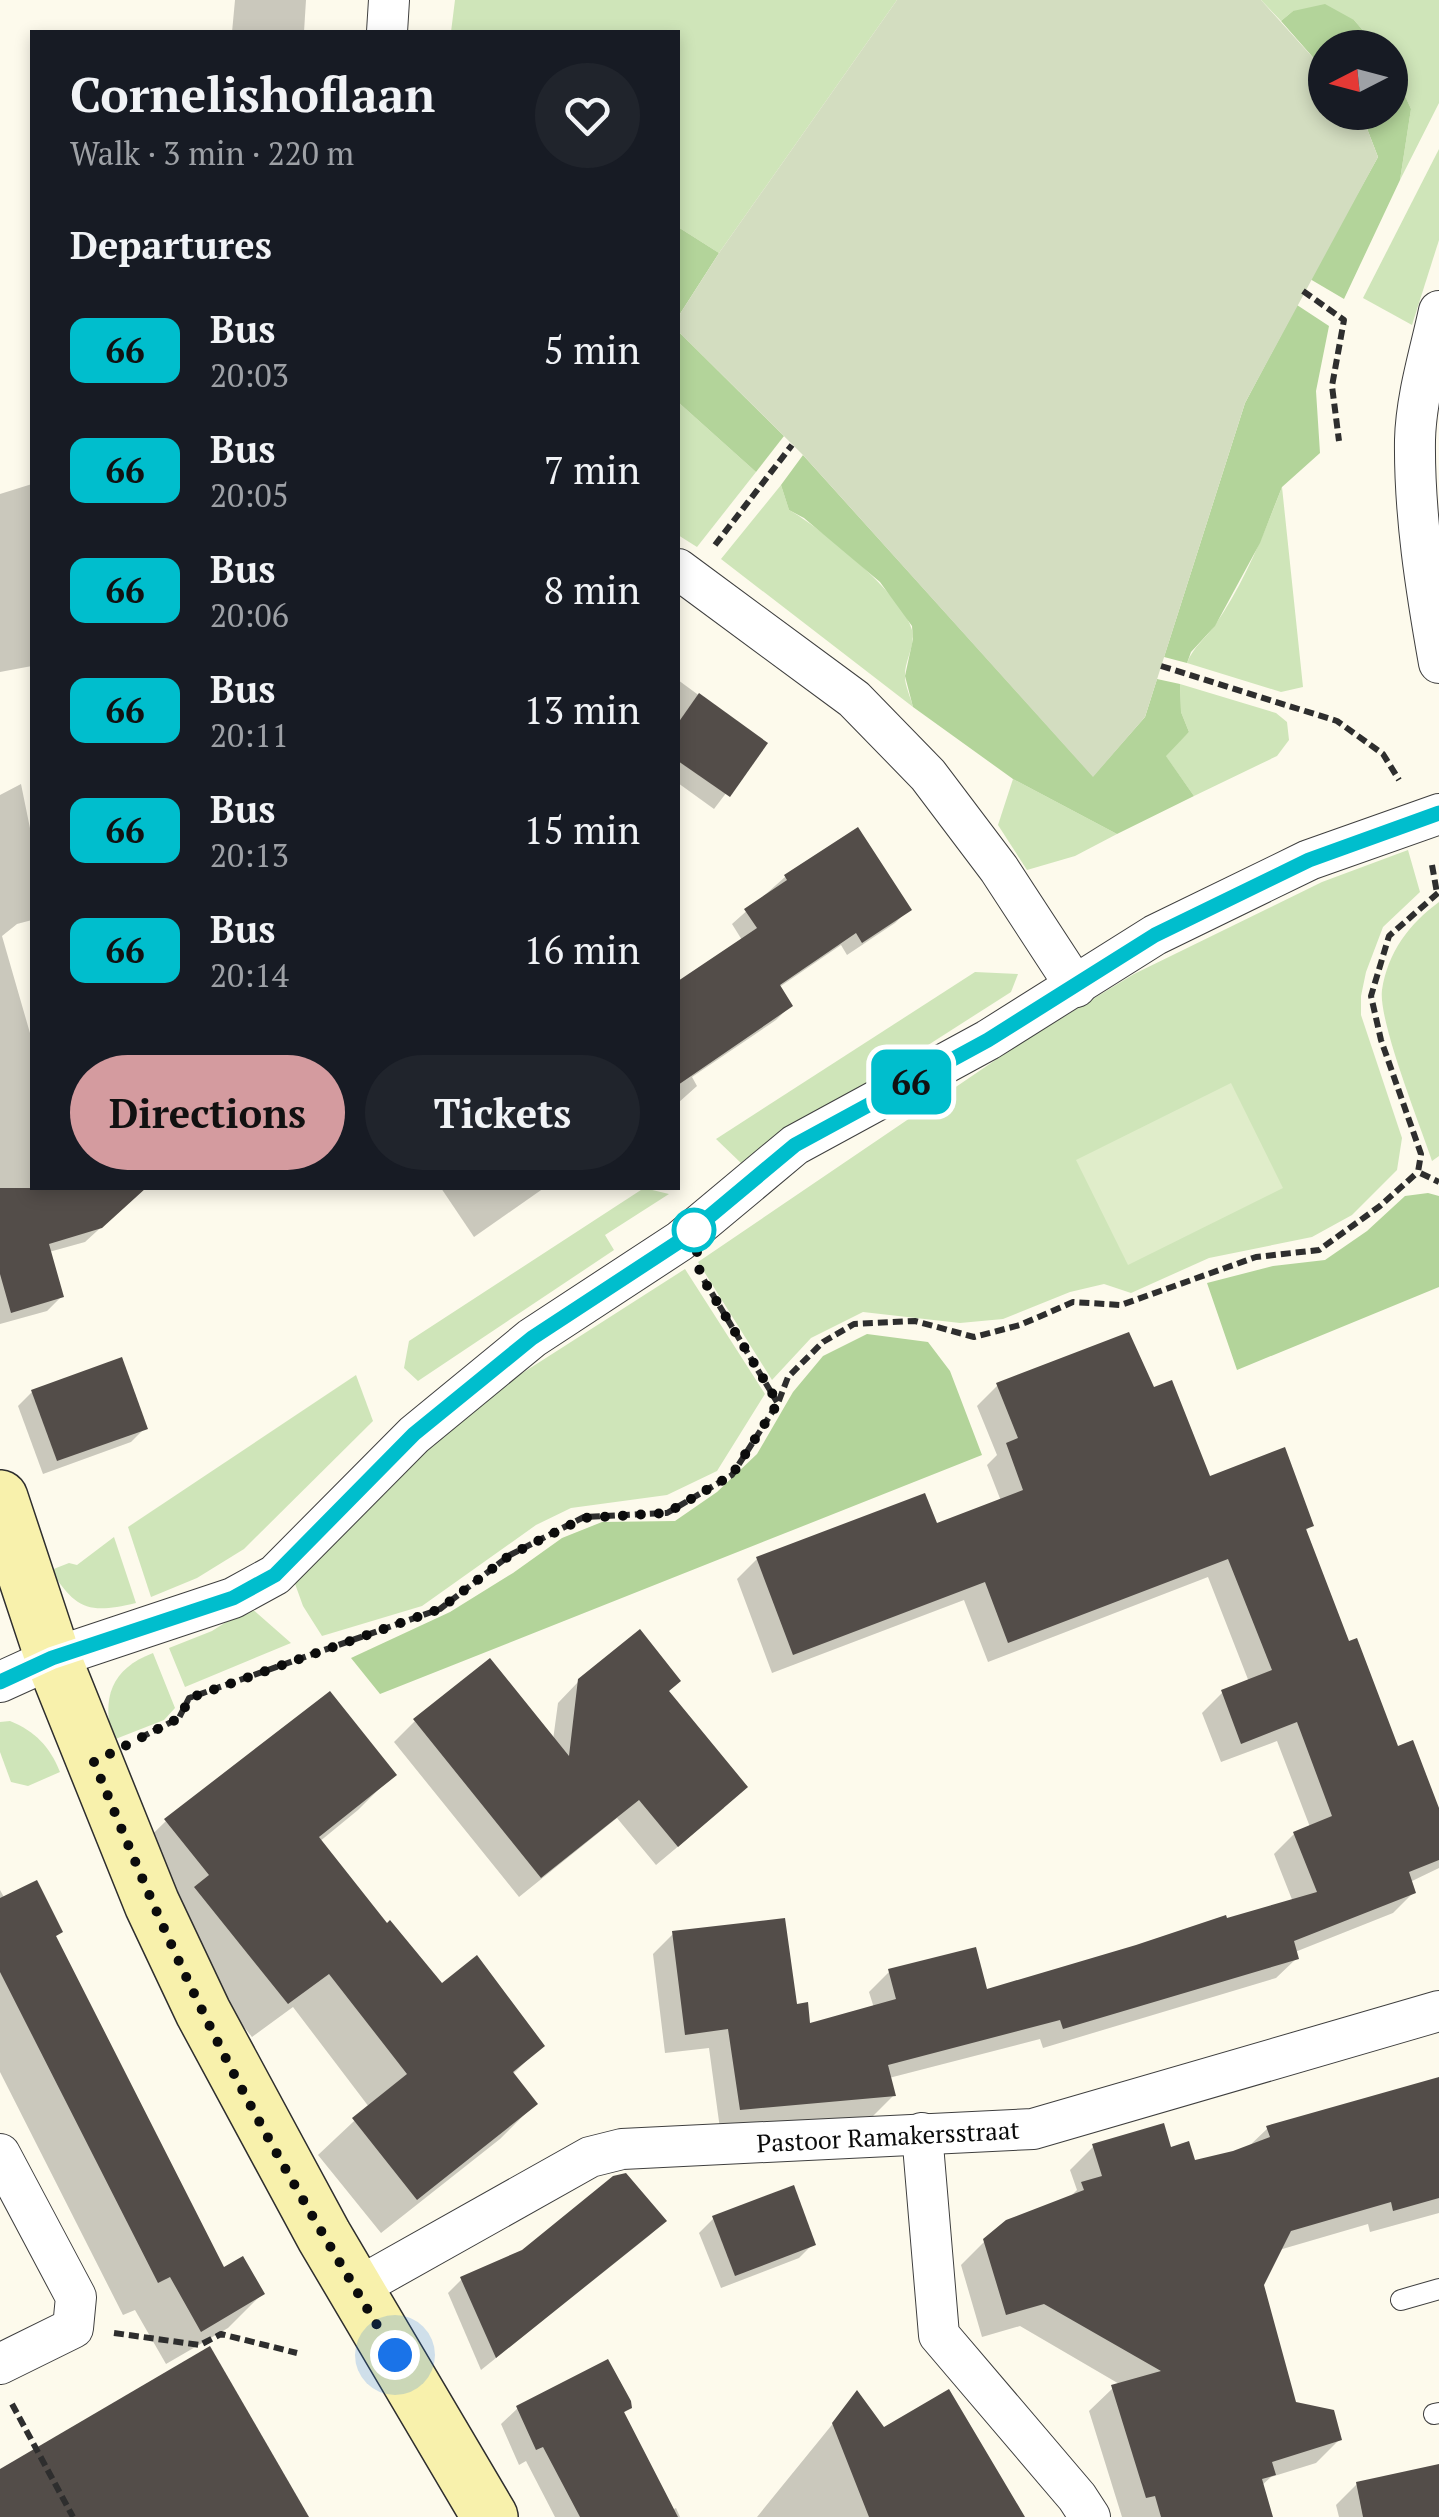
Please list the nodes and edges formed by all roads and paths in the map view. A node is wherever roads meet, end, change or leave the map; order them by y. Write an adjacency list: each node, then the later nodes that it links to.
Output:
1 (389, 0): 2 (street)
2 (387, 30)
3 (1304, 291): 5 (path)
4 (1439, 311): 8 (street)
5 (1339, 442)
6 (792, 445): 7 (path)
7 (683, 573): 12 (street)
8 (1439, 663)
9 (1161, 666): 10 (path)
10 (1431, 816): 11 (path); 12 (street)
11 (1438, 893): 13 (path)
12 (1076, 988): 15 (street)
13 (1418, 1172): 14 (path); 16 (path)
14 (1439, 1182)
15 (680, 1241): 16 (path); 18 (street)
16 (778, 1403): 20 (path)
17 (0, 1498): 18 (street)
18 (52, 1658): 19 (street); 20 (street)
19 (0, 1682)
20 (94, 1762): 24 (street)
21 (1439, 2011): 22 (street, Pastoor Ramakersstraat)
22 (922, 2133): 24 (street, Pastoor Ramakersstraat); 32 (street)
23 (0, 2154): 27 (street)
24 (356, 2289): 31 (street)
25 (1439, 2289): 26 (lane)
26 (1401, 2300)
27 (73, 2328): 28 (path); 29 (street)
28 (296, 2353)
29 (5, 2381): 30 (path)
30 (73, 2517)
31 (490, 2517)
32 (1090, 2517)

